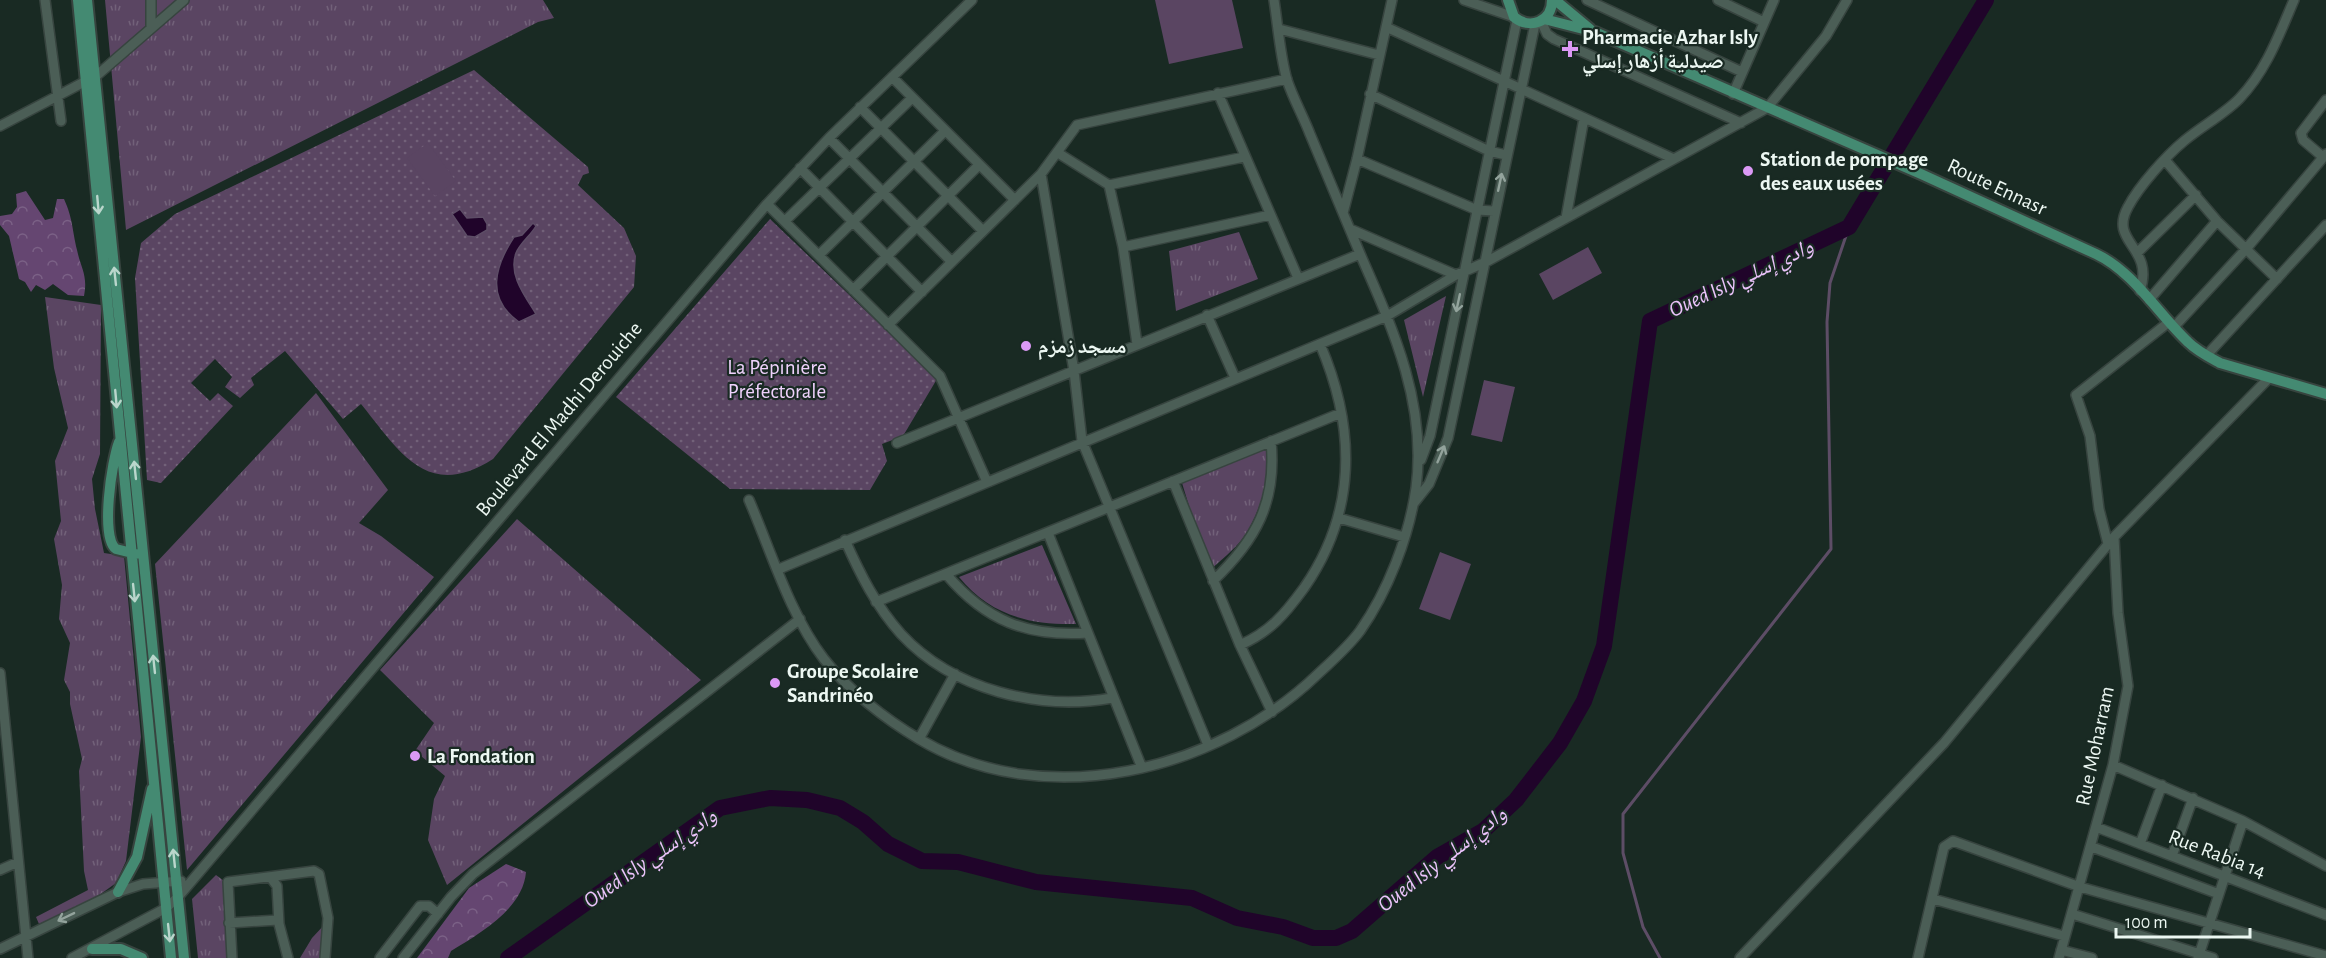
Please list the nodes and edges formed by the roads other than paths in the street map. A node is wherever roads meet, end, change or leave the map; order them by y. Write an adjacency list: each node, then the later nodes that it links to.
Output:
1 (45, 0): 34 (street)
2 (78, 0): 27 (main road)
3 (87, 0): 27 (main road)
4 (151, 0): 20 (street)
5 (184, 0): 20 (street)
6 (972, 0): 26 (street, Boulevard El Madhi Derouiche)
7 (1274, 0): 22 (street)
8 (1392, 0): 21 (street)
9 (1464, 0): 17 (street)
10 (1554, 0): 18 (main road); 23 (main road, Route Ennasr)
11 (1587, 0): 25 (street)
12 (1718, 0): 19 (street)
13 (1774, 0): 19 (street)
14 (1847, 0): 38 (street)
15 (2294, 0): 54 (street)
16 (1505, 2): 17 (main road)
17 (1516, 19): 18 (main road, Route Ennasr); 29 (street)
18 (1540, 22): 23 (main road, Route Ennasr); 30 (street); 41 (street)
19 (1764, 22): 25 (street)
20 (151, 27): 27 (street)
21 (1386, 27): 24 (street); 29 (street)
22 (1279, 29): 24 (street); 28 (street)
23 (1594, 33): 33 (main road, Route Ennasr)
24 (1379, 56): 32 (street)
25 (1742, 72): 33 (street)
26 (892, 77): 35 (street); 37 (street, Boulevard El Madhi Derouiche)
27 (90, 79): 34 (street); 106 (main road, one-way to 106); 121 (main road, one-way to 27)
28 (1287, 79): 31 (street); 68 (street)
29 (1504, 82): 30 (street); 46 (street)
30 (1520, 89): 39 (street); 48 (street)
31 (1218, 93): 47 (street); 50 (street)
32 (1370, 94): 46 (street); 52 (street)
33 (1733, 94): 38 (main road, Route Ennasr)
34 (57, 96): 40 (street); 42 (street)
35 (912, 98): 43 (street); 44 (street)
36 (2326, 100): 49 (street)
37 (860, 107): 43 (street); 45 (street, Boulevard El Madhi Derouiche)
38 (1767, 108): 41 (street); 90 (main road, Route Ennasr)
39 (1584, 118): 53 (street); 70 (street)
40 (61, 121)
41 (1741, 123): 53 (street)
42 (0, 126)
43 (880, 127): 51 (street); 55 (street)
44 (944, 132): 55 (street); 56 (street)
45 (829, 138): 51 (street); 57 (street, Boulevard El Madhi Derouiche)
46 (1489, 151): 48 (street); 66 (street)
47 (1058, 153): 58 (street); 59 (street)
48 (1506, 155): 67 (street, one-way to 48)
49 (2325, 155): 79 (street)
50 (1244, 158): 59 (street); 69 (street)
51 (850, 159): 60 (street); 61 (street)
52 (1358, 159): 66 (street); 68 (street)
53 (1674, 159): 70 (street)
54 (2165, 160): 62 (street); 80 (street)
55 (915, 164): 61 (street); 63 (street)
56 (979, 165): 63 (street); 64 (street)
57 (800, 168): 60 (street); 65 (street, Boulevard El Madhi Derouiche)
58 (1041, 174): 64 (street); 100 (street)
59 (1109, 185): 78 (street)
60 (820, 188): 71 (street); 73 (street)
61 (884, 194): 73 (street); 75 (street)
62 (2196, 195): 72 (street); 80 (street)
63 (947, 196): 75 (street); 77 (street)
64 (1015, 200): 77 (street)
65 (767, 204): 71 (street); 152 (street, Boulevard El Madhi Derouiche)
66 (1477, 210): 67 (street); 86 (street)
67 (1494, 211): 84 (street)
68 (1343, 213): 76 (street)
69 (1270, 215): 78 (street); 87 (street)
70 (1566, 218): 84 (street)
71 (785, 221): 82 (street)
72 (2217, 221): 79 (street); 92 (street)
73 (854, 223): 82 (street); 83 (street)
74 (2326, 225): 88 (street)
75 (918, 226): 83 (street); 85 (street)
76 (1350, 229): 81 (street); 86 (street)
77 (983, 231): 85 (street)
78 (1123, 247): 97 (street)
79 (2246, 249): 88 (street); 96 (street)
80 (2138, 252): 90 (street)
81 (1360, 254): 87 (street); 94 (street)
82 (819, 255): 89 (street)
83 (888, 255): 89 (street); 91 (street)
84 (1486, 261): 86 (street); 114 (street, one-way to 84)
85 (952, 262): 91 (street)
86 (1460, 273): 94 (street); 110 (street, one-way to 110)
87 (1298, 278): 93 (street)
88 (2277, 279): 99 (street)
89 (853, 290): 95 (street)
90 (2140, 291): 92 (main road, Route Ennasr)
91 (922, 292): 95 (street)
92 (2149, 300): 96 (main road, Route Ennasr)
93 (1207, 315): 97 (street); 101 (street)
94 (1387, 316): 98 (street); 110 (street)
95 (888, 325): 105 (street)
96 (2171, 325): 99 (main road, Route Ennasr); 120 (street, Rue Moharram)
97 (1137, 344): 100 (street)
98 (1320, 344): 101 (street); 104 (street)
99 (2207, 355): 102 (main road, Route Ennasr)
100 (1074, 371): 105 (street); 107 (street)
101 (1235, 378): 107 (street)
102 (2269, 378): 103 (main road, Route Ennasr); 120 (street)
103 (2326, 394)
104 (1341, 413): 108 (street); 116 (street)
105 (960, 418): 109 (street); 112 (street)
106 (120, 439): 122 (main road); 122 (main road)
107 (1082, 441): 112 (street); 115 (street)
108 (1271, 441): 111 (street); 125 (street)
109 (897, 443)
110 (1418, 468): 114 (street)
111 (1173, 481): 115 (street); 125 (street)
112 (987, 482): 119 (street)
113 (749, 500): 123 (street)
114 (1413, 505): 118 (street)
115 (1109, 508): 117 (street); 135 (street)
116 (1339, 518): 118 (street); 129 (street)
117 (1048, 533): 124 (street); 128 (street)
118 (1404, 537): 133 (street)
119 (845, 540): 123 (street); 126 (street)
120 (2111, 541): 137 (street, Rue Moharram); 184 (street)
121 (143, 553): 122 (main road); 153 (main road, one-way to 121)
122 (130, 554): 139 (main road, one-way to 139)
123 (779, 569): 127 (street)
124 (946, 574): 126 (street); 128 (street)
125 (1213, 580): 129 (street)
126 (876, 602): 131 (street)
127 (800, 619): 134 (street); 161 (street)
128 (1088, 633): 132 (street)
129 (1240, 645): 133 (street)
130 (0, 674): 136 (street)
131 (955, 674): 132 (street); 134 (street)
132 (1112, 698): 138 (street)
133 (1272, 712): 135 (street)
134 (919, 739): 138 (street)
135 (1208, 745): 138 (street)
136 (4, 755): 147 (street)
137 (2113, 765): 140 (street); 143 (street, Rue Moharram)
138 (1142, 768)
139 (154, 780): 154 (main road); 156 (main road)
140 (2162, 785): 141 (street); 144 (street)
141 (2193, 798): 142 (street); 146 (street)
142 (2243, 821): 148 (street); 150 (street)
143 (2096, 827): 144 (street, Rue Rabia 14); 145 (street, Rue Moharram)
144 (2140, 844): 146 (street, Rue Rabia 14)
145 (2092, 847): 155 (street, Rue Moharram); 157 (street)
146 (2172, 856): 150 (street, Rue Rabia 14)
147 (18, 862): 149 (street); 167 (street)
148 (2326, 866)
149 (0, 870)
150 (2224, 876): 157 (street); 163 (street, Rue Rabia 14)
151 (271, 878): 164 (street); 165 (street); 181 (street)
152 (192, 879): 153 (street); 158 (street, Boulevard El Madhi Derouiche)
153 (176, 882): 154 (street); 158 (main road)
154 (163, 883): 156 (street); 160 (main road)
155 (2080, 886): 159 (street); 162 (street, Rue Moharram); 166 (street)
156 (118, 892): 167 (street, one-way to 167)
157 (2218, 894): 166 (street)
158 (178, 897): 160 (street, Boulevard El Madhi Derouiche); 178 (main road)
159 (1932, 899): 168 (street); 185 (street)
160 (166, 908): 170 (street, Boulevard El Madhi Derouiche); 177 (main road, one-way to 177)
161 (438, 914): 182 (street); 183 (street)
162 (2072, 914): 168 (street, Rue Moharram); 172 (street)
163 (2326, 915)
164 (278, 920): 165 (street); 180 (street)
165 (229, 922): 179 (street)
166 (2209, 923): 172 (street); 173 (street)
167 (26, 936): 169 (street); 174 (street)
168 (2064, 936): 171 (street, Rue Moharram)
169 (0, 948)
170 (92, 949): 175 (street, Boulevard El Madhi Derouiche); 176 (main road)
171 (2060, 954): 186 (street)
172 (2198, 956): 187 (street)
173 (2326, 956)
174 (28, 958)
175 (72, 958)
176 (142, 958)
177 (171, 958)
178 (184, 958)
179 (232, 958)
180 (288, 958)
181 (325, 958)
182 (380, 958)
183 (403, 958)
184 (1740, 958)
185 (1917, 958)
186 (2092, 958)
187 (2213, 958)

